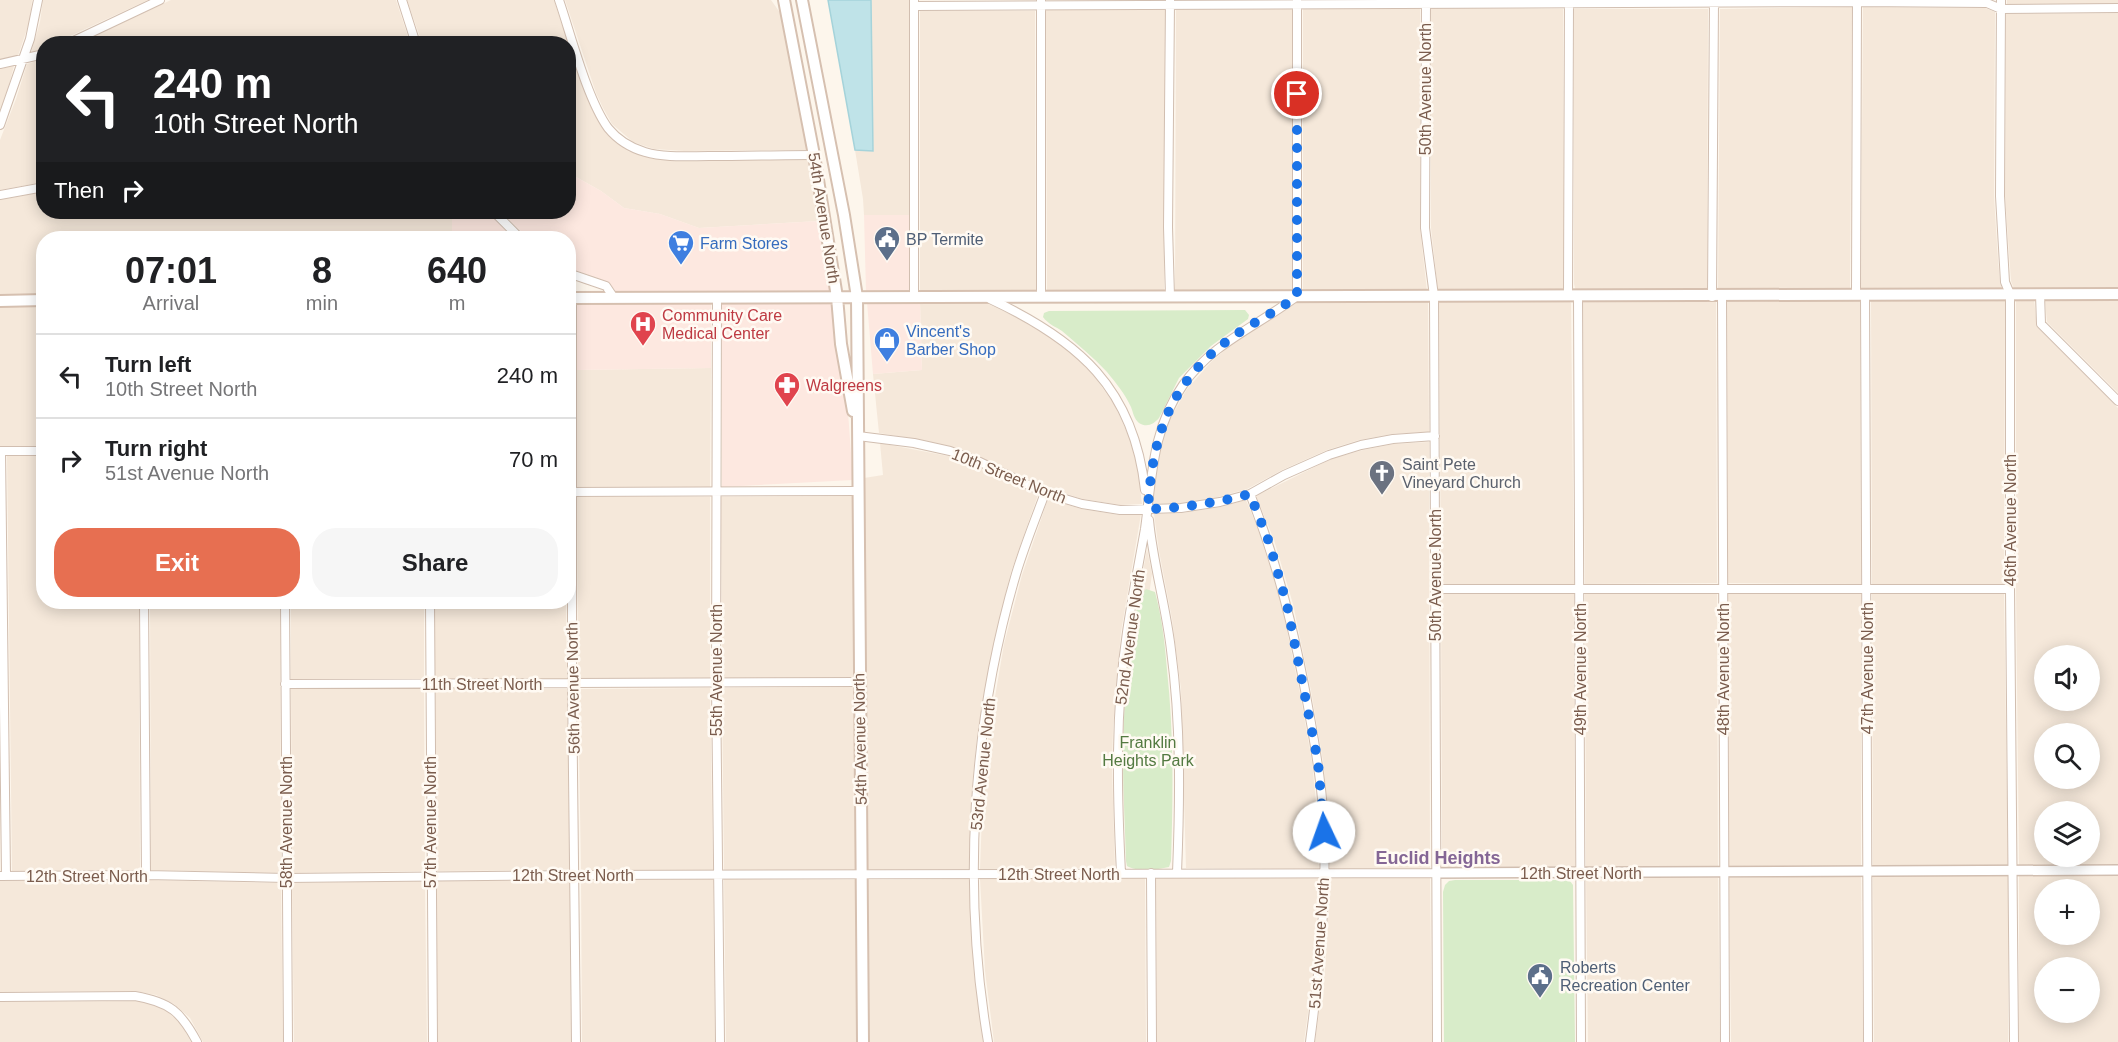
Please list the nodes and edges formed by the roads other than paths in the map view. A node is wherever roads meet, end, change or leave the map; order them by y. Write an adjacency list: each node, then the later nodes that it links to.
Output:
1 (38, 0): 25 (street)
2 (160, 0): 20 (street)
3 (402, 0): 21 (street)
4 (559, 0): 22 (street)
5 (777, 0): 19 (street)
6 (784, 0): 19 (main road, 54th Avenue North)
7 (802, 0): 43 (main road, 54th Avenue North)
8 (2001, 0): 17 (street, 46th Avenue North)
9 (1857, 1): 14 (street); 17 (street); 34 (street, 47th Avenue North)
10 (1170, 2): 11 (street); 16 (street); 47 (street)
11 (1297, 2): 12 (street); 39 (street)
12 (1426, 2): 13 (street); 40 (street, 50th Avenue North)
13 (1569, 2): 14 (street); 38 (street, 49th Avenue North)
14 (1714, 2): 48 (street, 48th Avenue North)
15 (914, 3): 16 (street); 44 (street)
16 (1041, 3): 46 (street)
17 (2001, 9): 18 (street); 35 (street, 46th Avenue North)
18 (2118, 9)
19 (786, 12): 28 (main road, 54th Avenue North)
20 (84, 36)
21 (413, 36)
22 (571, 36)
23 (576, 50): 28 (street)
24 (36, 56): 25 (street)
25 (22, 60): 26 (street); 27 (street)
26 (0, 64)
27 (0, 125)
28 (814, 155): 42 (main road, 54th Avenue North)
29 (36, 188): 30 (street)
30 (0, 195)
31 (501, 219): 32 (street)
32 (513, 231)
33 (576, 276): 50 (street)
34 (1861, 294): 35 (main road); 48 (main road); 67 (street, 47th Avenue North)
35 (2010, 294): 36 (main road); 68 (street, 46th Avenue North)
36 (2040, 294): 37 (main road); 53 (street)
37 (2118, 294)
38 (1573, 295): 40 (main road); 48 (main road); 66 (street, 49th Avenue North)
39 (1297, 296): 40 (main road); 47 (main road); 63 (street)
40 (1434, 296): 55 (street, 50th Avenue North)
41 (717, 297): 42 (main road); 50 (main road); 60 (street, 55th Avenue North)
42 (837, 297): 43 (main road); 54 (main road, 54th Avenue North)
43 (857, 297): 44 (main road); 54 (main road, 54th Avenue North)
44 (914, 297): 45 (main road)
45 (986, 297): 46 (main road); 63 (street, 52nd Avenue North)
46 (1041, 297): 47 (main road)
47 (1170, 297)
48 (1717, 297): 64 (street, 48th Avenue North)
49 (576, 298): 50 (main road)
50 (614, 298)
51 (36, 300): 52 (main road)
52 (0, 301)
53 (2118, 401)
54 (858, 436): 58 (main road, 54th Avenue North); 61 (street, 10th Street North)
55 (1435, 436): 62 (street, 10th Street North); 65 (street, 50th Avenue North)
56 (36, 451): 57 (street)
57 (1, 452): 93 (street)
58 (858, 491): 60 (street); 73 (main road, 54th Avenue North)
59 (576, 492): 60 (street)
60 (715, 492): 74 (street, 55th Avenue North)
61 (1045, 493): 63 (street, 10th Street North); 88 (street, 53rd Avenue North)
62 (1250, 494): 63 (street, 10th Street North); 89 (street, 51st Avenue North)
63 (1148, 509): 81 (street, 52nd Avenue North); 83 (street, 52nd Avenue North)
64 (1723, 588): 66 (street); 67 (street); 86 (street, 48th Avenue North)
65 (1436, 589): 66 (street); 84 (street, 50th Avenue North)
66 (1580, 589): 85 (street, 49th Avenue North)
67 (1866, 589): 68 (street); 80 (street, 47th Avenue North)
68 (2010, 589): 78 (street, 46th Avenue North)
69 (144, 609): 90 (street)
70 (285, 609): 75 (street, 58th Avenue North)
71 (430, 609): 76 (street, 57th Avenue North)
72 (571, 609): 77 (street, 56th Avenue North)
73 (860, 682): 74 (street, 11th Street North); 92 (main road, 54th Avenue North)
74 (716, 683): 77 (street, 11th Street North); 87 (street, 55th Avenue North)
75 (285, 684): 76 (street, 11th Street North); 95 (street, 58th Avenue North)
76 (429, 684): 77 (street, 11th Street North); 94 (street, 57th Avenue North)
77 (572, 684): 91 (street, 56th Avenue North)
78 (2013, 870): 79 (street, 12th Street North); 80 (street, 12th Street North); 110 (street, 46th Avenue North)
79 (2118, 870)
80 (1867, 871): 86 (street, 12th Street North); 109 (street, 47th Avenue North)
81 (1121, 873): 82 (street, 12th Street North); 88 (street, 12th Street North)
82 (1151, 873): 83 (street, 12th Street North); 104 (street)
83 (1177, 873): 89 (street, 12th Street North)
84 (1436, 873): 85 (street, 12th Street North); 89 (street, 12th Street North); 106 (street, 50th Avenue North)
85 (1580, 873): 86 (street, 12th Street North); 107 (street, 49th Avenue North)
86 (1724, 873): 108 (street, 48th Avenue North)
87 (718, 874): 91 (street, 12th Street North); 92 (street, 12th Street North); 101 (street, 55th Avenue North)
88 (975, 874): 92 (street, 12th Street North); 103 (street, 53rd Avenue North)
89 (1325, 874): 105 (street, 51st Avenue North)
90 (146, 875): 93 (street, 12th Street North); 95 (street, 12th Street North)
91 (576, 875): 94 (street, 12th Street North); 100 (street, 56th Avenue North)
92 (862, 875): 102 (main road, 54th Avenue North)
93 (3, 876)
94 (430, 876): 95 (street, 12th Street North); 99 (street, 57th Avenue North)
95 (286, 878): 98 (street, 58th Avenue North)
96 (0, 997): 97 (street)
97 (197, 1042)
98 (288, 1042)
99 (433, 1042)
100 (576, 1042)
101 (720, 1042)
102 (863, 1042)
103 (988, 1042)
104 (1152, 1042)
105 (1310, 1042)
106 (1437, 1042)
107 (1581, 1042)
108 (1725, 1042)
109 (1868, 1042)
110 (2014, 1042)

